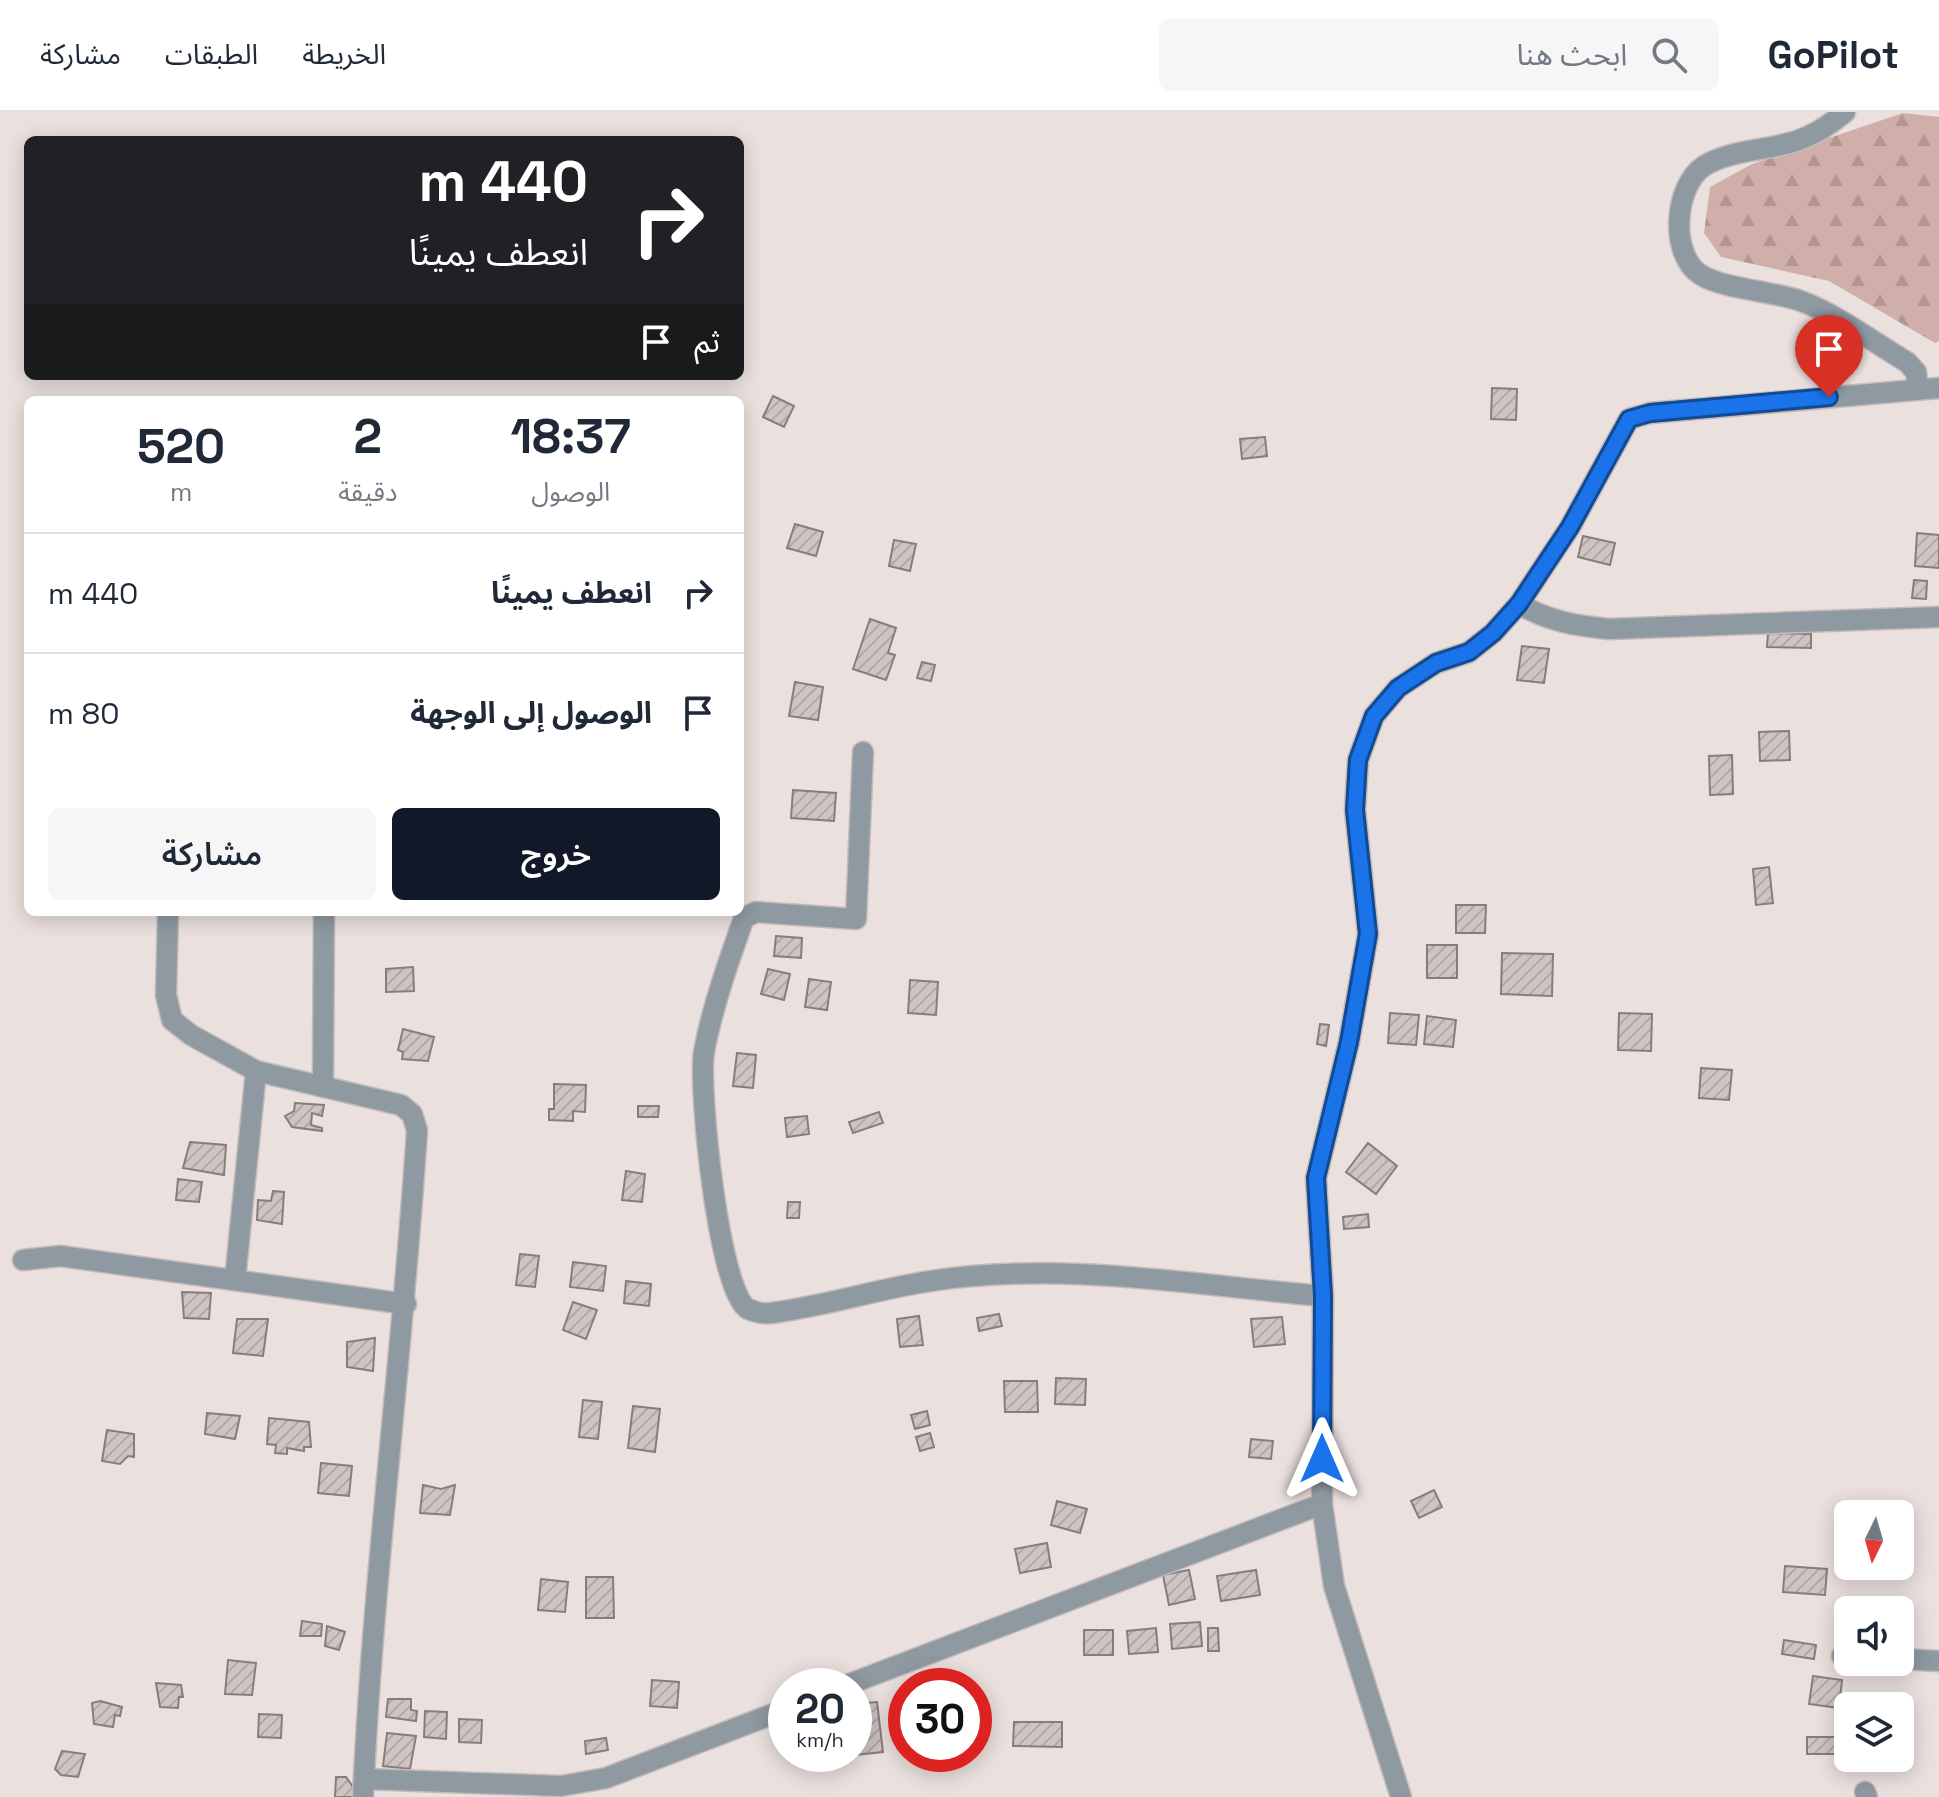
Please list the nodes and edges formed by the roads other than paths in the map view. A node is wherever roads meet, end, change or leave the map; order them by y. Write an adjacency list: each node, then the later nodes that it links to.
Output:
1 (1845, 112): 2 (street)
2 (1933, 387): 3 (street)
3 (1519, 604): 4 (street); 12 (street)
4 (1939, 617)
5 (863, 752): 12 (street)
6 (168, 916): 8 (street)
7 (324, 916): 9 (street)
8 (256, 1071): 9 (street); 11 (street)
9 (323, 1087): 13 (street)
10 (23, 1260): 11 (street)
11 (235, 1280): 13 (street)
12 (1323, 1296): 14 (street)
13 (406, 1304): 19 (street)
14 (1322, 1504): 17 (street); 20 (street)
15 (1914, 1660): 16 (street)
16 (1939, 1661)
17 (872, 1675)
18 (768, 1716): 19 (street)
19 (364, 1788)
20 (1401, 1797)

